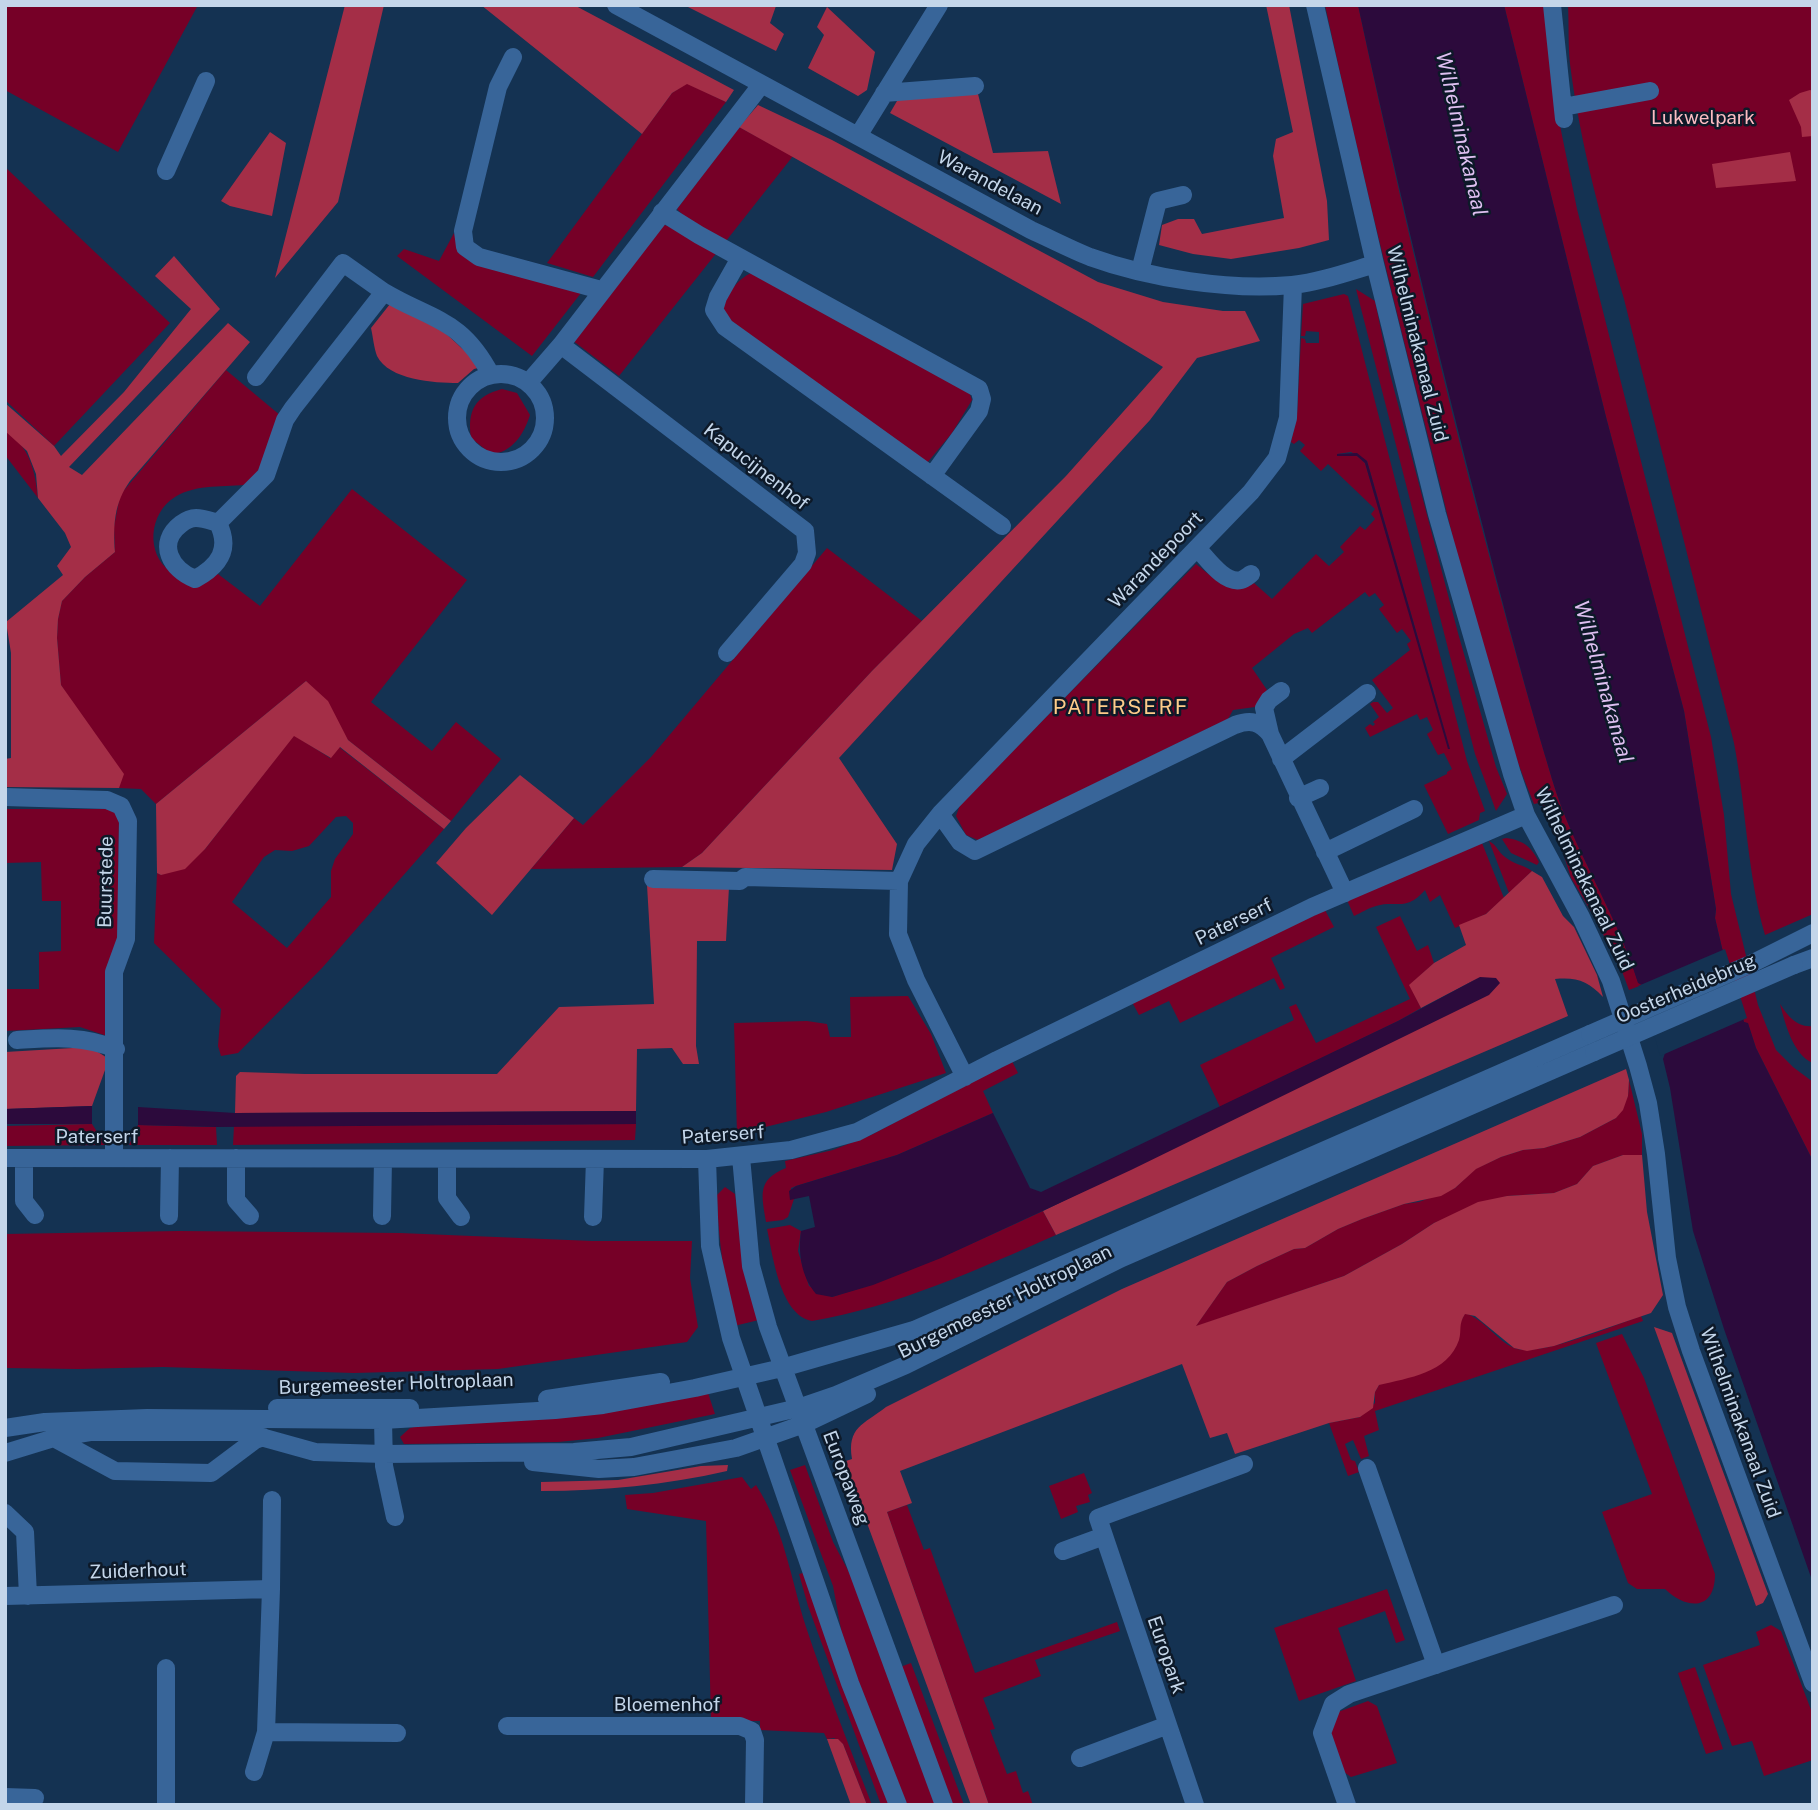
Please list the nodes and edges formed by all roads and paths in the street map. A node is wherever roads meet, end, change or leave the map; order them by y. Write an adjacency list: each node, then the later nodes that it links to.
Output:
1 (616, 5): 7 (street, Warandelaan)
2 (939, 5): 10 (street)
3 (1315, 5): 16 (street, Wilhelminakanaal Zuid)
4 (1552, 5): 9 (street)
5 (513, 57): 19 (street)
6 (206, 81): 12 (street)
7 (761, 85): 11 (street, Warandelaan); 14 (street)
8 (975, 86): 10 (street)
9 (1650, 91)
10 (884, 93): 11 (street)
11 (858, 136): 17 (street, Warandelaan)
12 (166, 171)
13 (1183, 195): 17 (street)
14 (662, 212): 15 (street); 19 (street)
15 (740, 258): 25 (street); 25 (street)
16 (1375, 264): 18 (street, Warandelaan); 40 (street, Wilhelminakanaal Zuid)
17 (1140, 271): 18 (street, Warandelaan)
18 (1293, 285): 28 (street, Warandepoort)
19 (601, 290): 21 (street)
20 (384, 292): 22 (street); 23 (street); 26 (street)
21 (561, 345): 24 (street); 30 (street, Kapucijnenhof)
22 (491, 375): 24 (street); 24 (street)
23 (256, 377)
24 (528, 383)
25 (932, 476): 27 (street)
26 (218, 523)
27 (1002, 526)
28 (1197, 548): 29 (street); 39 (street, Warandepoort)
29 (1251, 574)
30 (727, 653)
31 (1281, 691): 33 (street)
32 (1367, 693): 34 (street)
33 (1270, 734): 34 (street); 39 (street)
34 (1281, 759): 37 (street)
35 (1320, 788): 37 (street)
36 (5, 797): 50 (street, Buurstede)
37 (1298, 798): 41 (street)
38 (1414, 809): 41 (street)
39 (940, 814): 43 (street, Warandepoort)
40 (1526, 815): 44 (street, Paterserf); 95 (street, Wilhelminakanaal Zuid)
41 (1325, 852): 44 (street)
42 (653, 879): 43 (street)
43 (899, 881): 52 (street)
44 (1345, 893): 52 (street, Paterserf)
45 (1813, 933): 48 (street)
46 (1813, 942): 48 (street)
47 (1813, 958): 48 (street)
48 (1796, 961): 51 (street, Oosterheidebrug); 51 (street, Oosterheidebrug, bridge)
49 (17, 1040): 50 (street)
50 (116, 1049): 56 (street, Buurstede)
51 (1594, 1049): 69 (street, Burgemeester Holtroplaan); 71 (street, Burgemeester Holtroplaan)
52 (965, 1077): 53 (street, Paterserf)
53 (741, 1157): 62 (street, Paterserf); 69 (street, Europaweg)
54 (5, 1158): 55 (street, Paterserf)
55 (24, 1158): 56 (street, Paterserf); 63 (street)
56 (114, 1158): 57 (street, Paterserf)
57 (170, 1158): 58 (street, Paterserf); 64 (street)
58 (236, 1158): 59 (street, Paterserf); 65 (street)
59 (383, 1159): 60 (street, Paterserf); 66 (street)
60 (447, 1159): 61 (street, Paterserf); 67 (street)
61 (595, 1159): 62 (street, Paterserf); 68 (street)
62 (707, 1159): 70 (street)
63 (35, 1215)
64 (169, 1216)
65 (250, 1216)
66 (382, 1216)
67 (460, 1217)
68 (593, 1217)
69 (781, 1363): 70 (street, Burgemeester Holtroplaan); 71 (street, Europaweg)
70 (742, 1372): 72 (street, Burgemeester Holtroplaan); 73 (street); 74 (street, Burgemeester Holtroplaan)
71 (801, 1416): 73 (street, Burgemeester Holtroplaan); 78 (street, Burgemeester Holtroplaan); 107 (street, Europaweg)
72 (147, 1418): 74 (street, Burgemeester Holtroplaan); 75 (street, Burgemeester Holtroplaan)
73 (757, 1418): 78 (street); 81 (street, Burgemeester Holtroplaan)
74 (383, 1420): 80 (street)
75 (5, 1428)
76 (263, 1437): 77 (street, Burgemeester Holtroplaan); 77 (street); 80 (street, Burgemeester Holtroplaan)
77 (54, 1438): 79 (street, Burgemeester Holtroplaan)
78 (765, 1438): 81 (street, Burgemeester Holtroplaan); 106 (street)
79 (5, 1453)
80 (384, 1454): 81 (street, Burgemeester Holtroplaan); 86 (street)
81 (406, 1454)
82 (1244, 1464): 87 (street)
83 (1367, 1468): 93 (street)
84 (272, 1500): 89 (street)
85 (5, 1513): 91 (street)
86 (395, 1517)
87 (1101, 1526): 88 (street); 96 (street, Europark)
88 (1061, 1546)
89 (271, 1589): 91 (street, Zuiderhout); 98 (street)
90 (5, 1596): 91 (street, Zuiderhout)
91 (28, 1596)
92 (1614, 1605): 93 (street)
93 (1436, 1665): 109 (street)
94 (166, 1668): 104 (street)
95 (1813, 1683)
96 (1168, 1725): 100 (street); 108 (street, Europark)
97 (507, 1726): 105 (street, Bloemenhof)
98 (266, 1732): 99 (street); 101 (street)
99 (397, 1733)
100 (1080, 1758)
101 (254, 1772)
102 (5, 1797): 103 (street)
103 (35, 1798)
104 (166, 1805)
105 (754, 1805)
106 (898, 1805)
107 (944, 1805)
108 (1195, 1805)
109 (1347, 1805)

